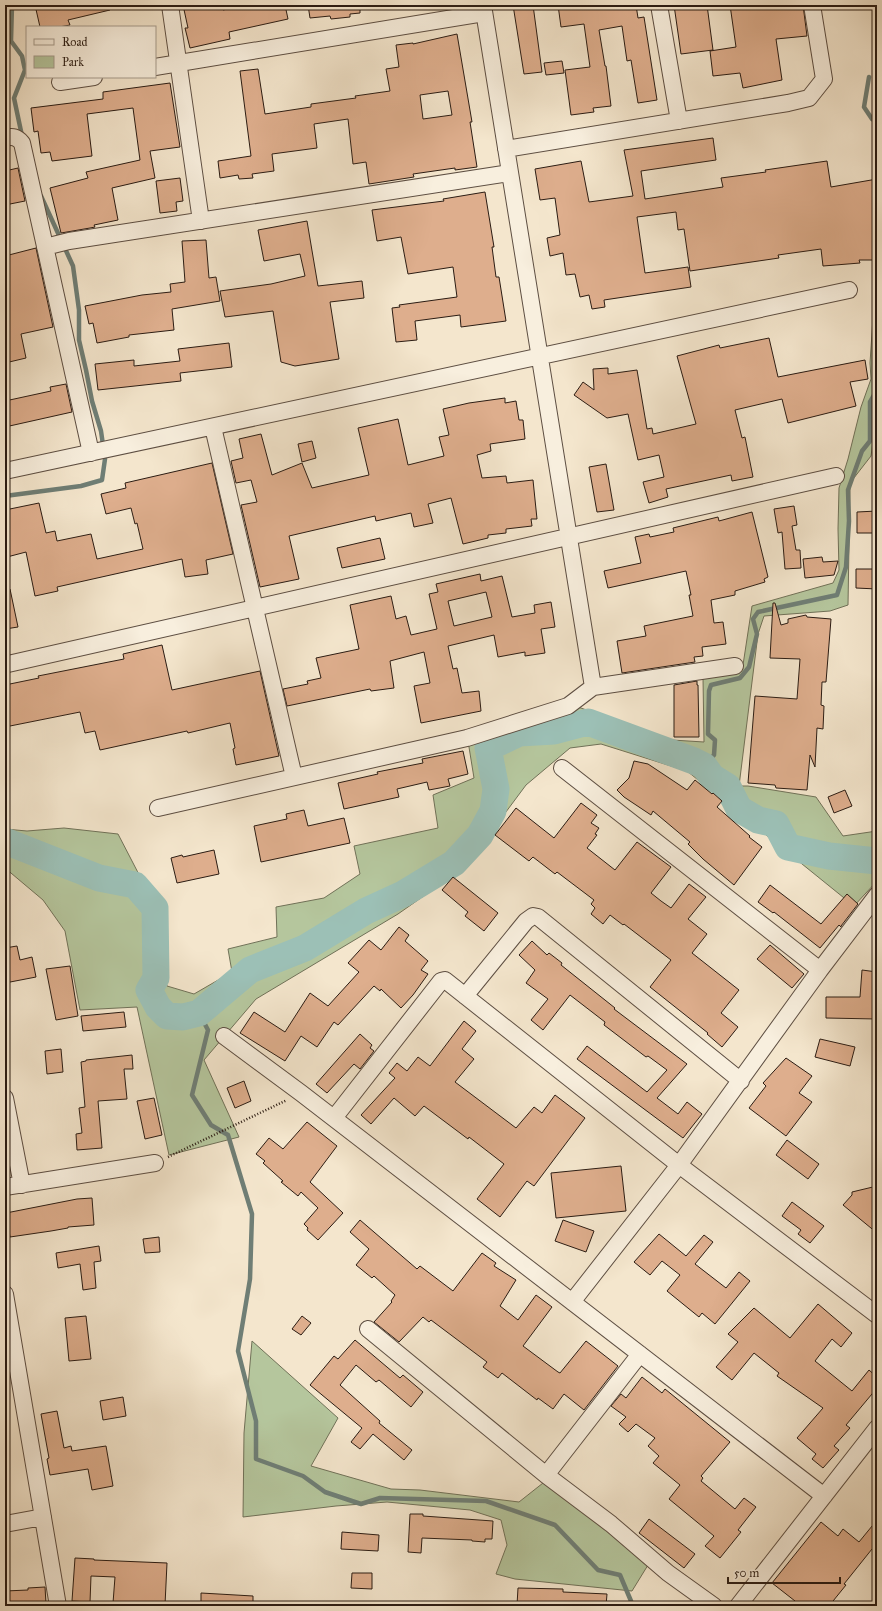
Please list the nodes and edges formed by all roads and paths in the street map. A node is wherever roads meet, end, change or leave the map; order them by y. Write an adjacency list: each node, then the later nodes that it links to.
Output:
1 (170, 5): 5 (street)
2 (659, 5): 9 (street)
3 (812, 5): 9 (street)
4 (484, 9): 5 (street); 11 (street)
5 (179, 63): 6 (street); 13 (street)
6 (156, 67)
7 (87, 78): 8 (street)
8 (60, 82)
9 (679, 121): 11 (street)
10 (5, 138): 14 (street)
11 (506, 149): 12 (street)
12 (510, 173): 13 (street); 16 (street)
13 (200, 221): 14 (street)
14 (48, 246): 18 (street)
15 (849, 290): 16 (street)
16 (540, 357): 17 (street); 21 (street)
17 (213, 427): 18 (street); 22 (street)
18 (91, 453): 19 (street)
19 (5, 472)
20 (836, 476): 21 (street)
21 (569, 537): 22 (street); 25 (street)
22 (255, 608): 23 (street); 27 (street)
23 (8, 664)
24 (735, 666): 25 (street)
25 (593, 687): 27 (street)
26 (562, 768): 31 (street)
27 (294, 777): 28 (street)
28 (158, 808)
29 (877, 896): 30 (street)
30 (872, 911): 31 (street)
31 (820, 970): 34 (street)
32 (465, 996): 34 (street); 37 (street); 39 (street)
33 (224, 1036): 35 (street)
34 (741, 1081): 39 (street)
35 (301, 1093): 37 (street); 38 (path)
36 (5, 1098): 40 (street)
37 (334, 1118): 43 (street)
38 (155, 1163): 40 (street)
39 (679, 1165): 43 (street); 44 (street)
40 (22, 1185): 41 (street)
41 (5, 1187)
42 (5, 1294): 47 (street)
43 (572, 1302): 46 (street)
44 (877, 1315)
45 (368, 1329): 49 (street)
46 (640, 1354): 49 (street); 50 (street)
47 (11, 1364): 51 (street)
48 (877, 1428): 50 (street)
49 (546, 1476): 54 (street)
50 (824, 1496): 55 (street)
51 (43, 1517): 52 (street); 53 (street)
52 (5, 1524)
53 (58, 1606)
54 (714, 1606)
55 (738, 1606)

